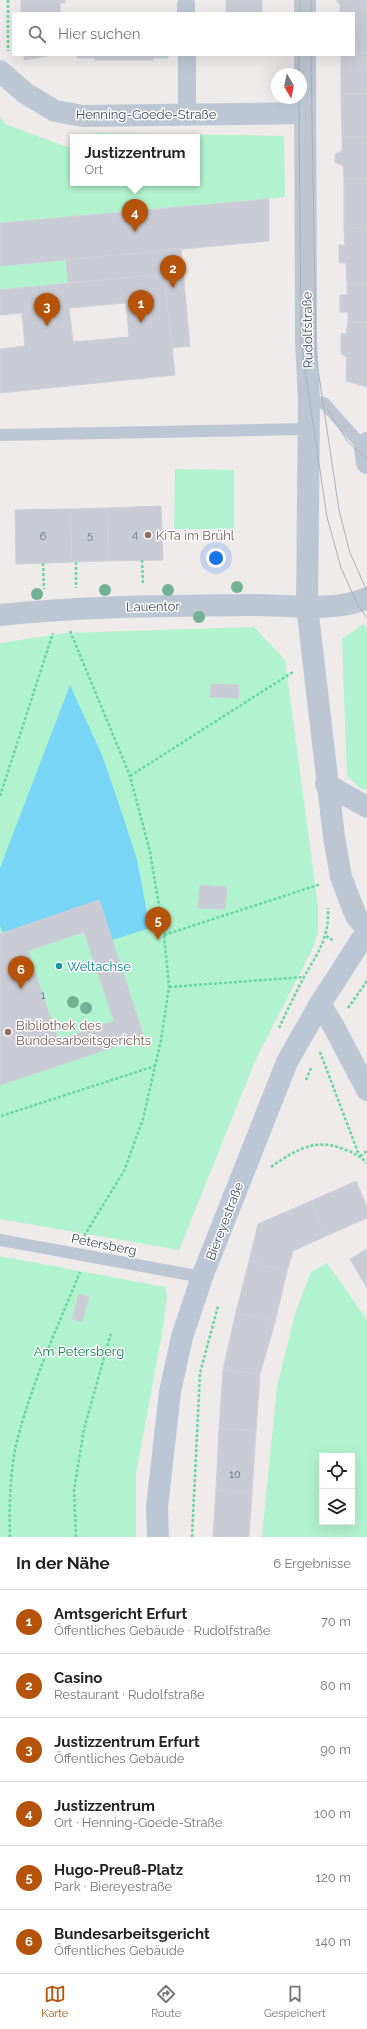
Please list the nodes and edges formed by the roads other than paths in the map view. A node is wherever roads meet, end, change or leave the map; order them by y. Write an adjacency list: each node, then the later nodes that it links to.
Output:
1 (305, 0): 2 (street)
2 (305, 12)
3 (187, 56): 7 (street)
4 (305, 56): 6 (street, Rudolfstraße)
5 (4, 76): 7 (street, Henning-Goede-Straße)
6 (305, 113): 7 (street, Henning-Goede-Straße); 8 (street, Rudolfstraße)
7 (187, 114)
8 (310, 401): 9 (street, Rudolfstraße); 11 (lane)
9 (308, 429): 10 (lane); 13 (street, Rudolfstraße)
10 (0, 435)
11 (366, 452)
12 (367, 598): 13 (street, Lauentor)
13 (307, 606): 14 (street, Lauentor); 15 (street, Rudolfstraße)
14 (0, 615)
15 (326, 784): 16 (street); 17 (street, Rudolfstraße)
16 (367, 807)
17 (367, 930): 18 (main road, Biereyestraße)
18 (320, 1004): 19 (street); 21 (main road, Biereyestraße)
19 (367, 1090)
20 (0, 1240): 21 (lane, Petersberg)
21 (202, 1277): 22 (main road, Biereyestraße)
22 (158, 1537)

